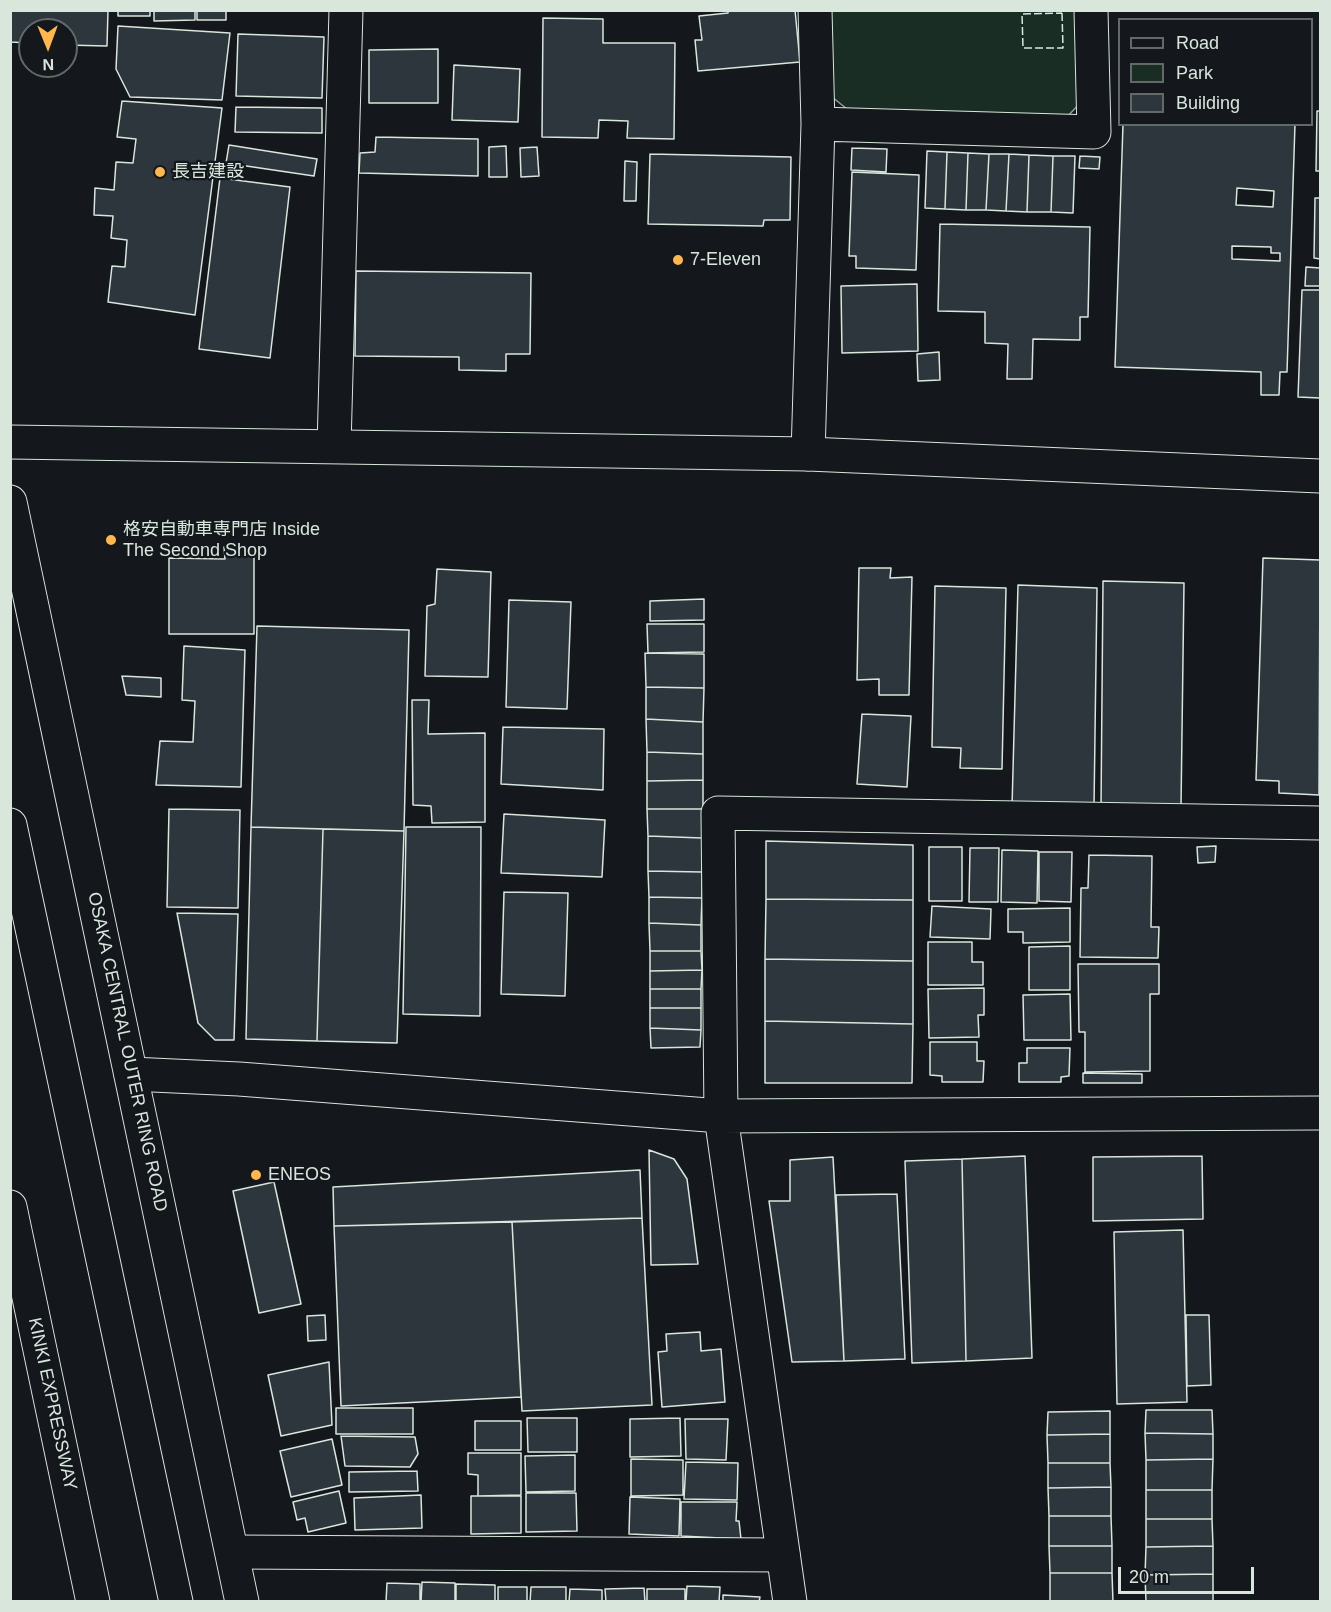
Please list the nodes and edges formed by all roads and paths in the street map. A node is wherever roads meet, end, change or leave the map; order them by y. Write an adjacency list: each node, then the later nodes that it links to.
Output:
1 (346, 10): 6 (main road)
2 (814, 10): 4 (main road)
3 (1091, 10): 4 (main road)
4 (818, 124): 7 (main road)
5 (10, 442): 6 (main road)
6 (334, 446): 7 (main road)
7 (808, 454): 8 (main road)
8 (1320, 476)
9 (10, 502): 12 (main road, OSAKA CENTRAL OUTER RING ROAD)
10 (1320, 824): 14 (main road)
11 (10, 825): 19 (main road)
12 (131, 1074): 14 (main road); 16 (main road, OSAKA CENTRAL OUTER RING ROAD)
13 (1320, 1113): 14 (main road)
14 (721, 1116): 17 (main road)
15 (10, 1207): 18 (main road, KINKI EXPRESSWAY)
16 (232, 1552): 17 (main road); 20 (main road, OSAKA CENTRAL OUTER RING ROAD)
17 (783, 1555): 21 (main road)
18 (93, 1602)
19 (176, 1602)
20 (242, 1602)
21 (790, 1602)

